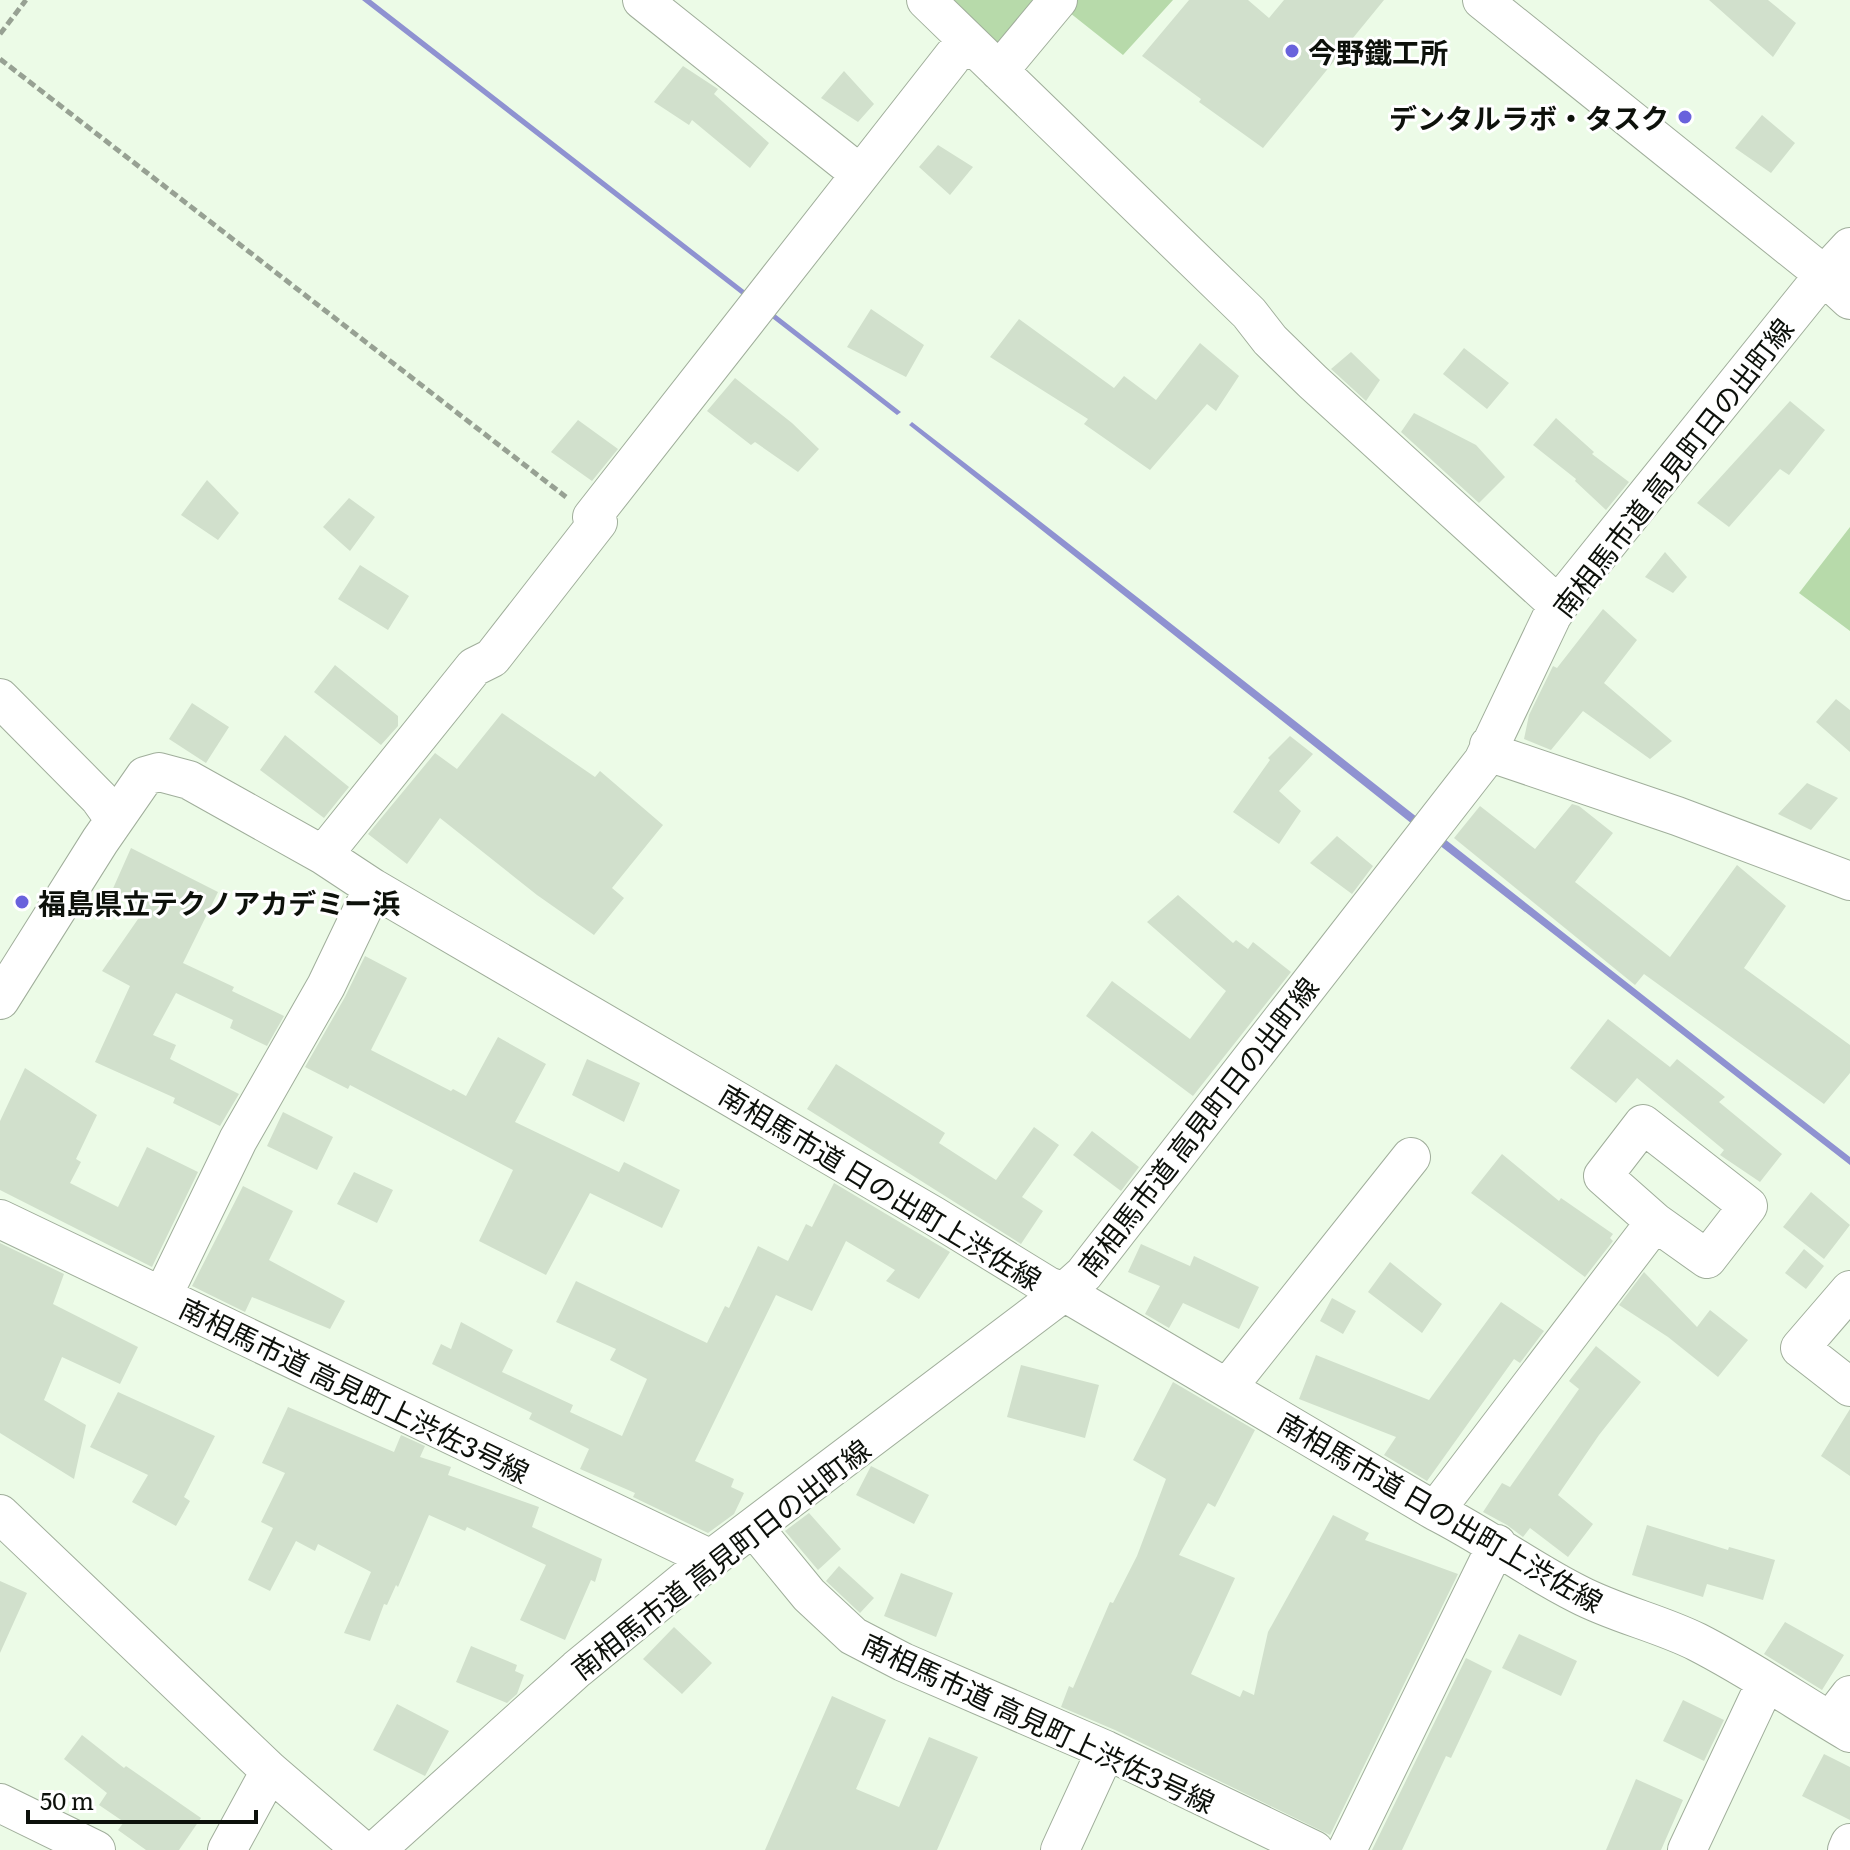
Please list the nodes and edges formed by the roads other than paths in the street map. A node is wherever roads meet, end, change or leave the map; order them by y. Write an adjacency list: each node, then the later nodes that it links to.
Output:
1 (642, 0): 7 (street)
2 (926, 0): 5 (street)
3 (1058, 0): 6 (street)
4 (1482, 0): 9 (street)
5 (971, 44): 6 (street); 7 (street)
6 (999, 71): 10 (street)
7 (860, 174): 14 (street)
8 (1850, 247): 9 (street, 南相馬市道 高見町日の出町線)
9 (1836, 288): 10 (street, 南相馬市道 高見町日の出町線)
10 (1558, 605): 12 (street, 南相馬市道 高見町日の出町線)
11 (0, 698): 13 (street)
12 (1489, 745): 15 (street); 22 (street, 南相馬市道 高見町日の出町線)
13 (114, 819): 14 (street, 南相馬市道 日の出町上渋佐線); 17 (street, 南相馬市道 日の出町上渋佐線)
14 (323, 855): 16 (street, 南相馬市道 日の出町上渋佐線)
15 (1850, 881)
16 (373, 888): 22 (street, 南相馬市道 日の出町上渋佐線); 23 (street)
17 (0, 1000)
18 (1411, 1157): 25 (street)
19 (1655, 1222): 26 (street)
20 (5, 1233): 23 (street, 南相馬市道 高見町上渋佐3号線)
21 (1850, 1290): 24 (street)
22 (1064, 1292): 25 (street, 南相馬市道 日の出町上渋佐線); 28 (street, 南相馬市道 高見町日の出町線)
23 (163, 1295): 30 (street, 南相馬市道 高見町上渋佐3号線)
24 (1850, 1387)
25 (1227, 1388): 26 (street, 南相馬市道 日の出町上渋佐線)
26 (1435, 1511): 29 (street, 南相馬市道 日の出町上渋佐線)
27 (0, 1514): 34 (street)
28 (754, 1528): 30 (street, 南相馬市道 高見町日の出町線); 33 (street, 南相馬市道 高見町上渋佐3号線)
29 (1497, 1544): 31 (street, 南相馬市道 日の出町上渋佐線); 43 (street)
30 (711, 1559): 40 (street, 南相馬市道 高見町日の出町線)
31 (1766, 1682): 32 (street, 南相馬市道 日の出町上渋佐線); 44 (street)
32 (1843, 1716)
33 (1106, 1750): 41 (street); 42 (street, 南相馬市道 高見町上渋佐3号線)
34 (270, 1771): 38 (street); 39 (street)
35 (0, 1803): 37 (street)
36 (1850, 1843): 45 (street)
37 (96, 1850)
38 (227, 1850)
39 (362, 1850)
40 (376, 1850)
41 (1060, 1850)
42 (1314, 1850)
43 (1347, 1850)
44 (1687, 1850)
45 (1847, 1850)

